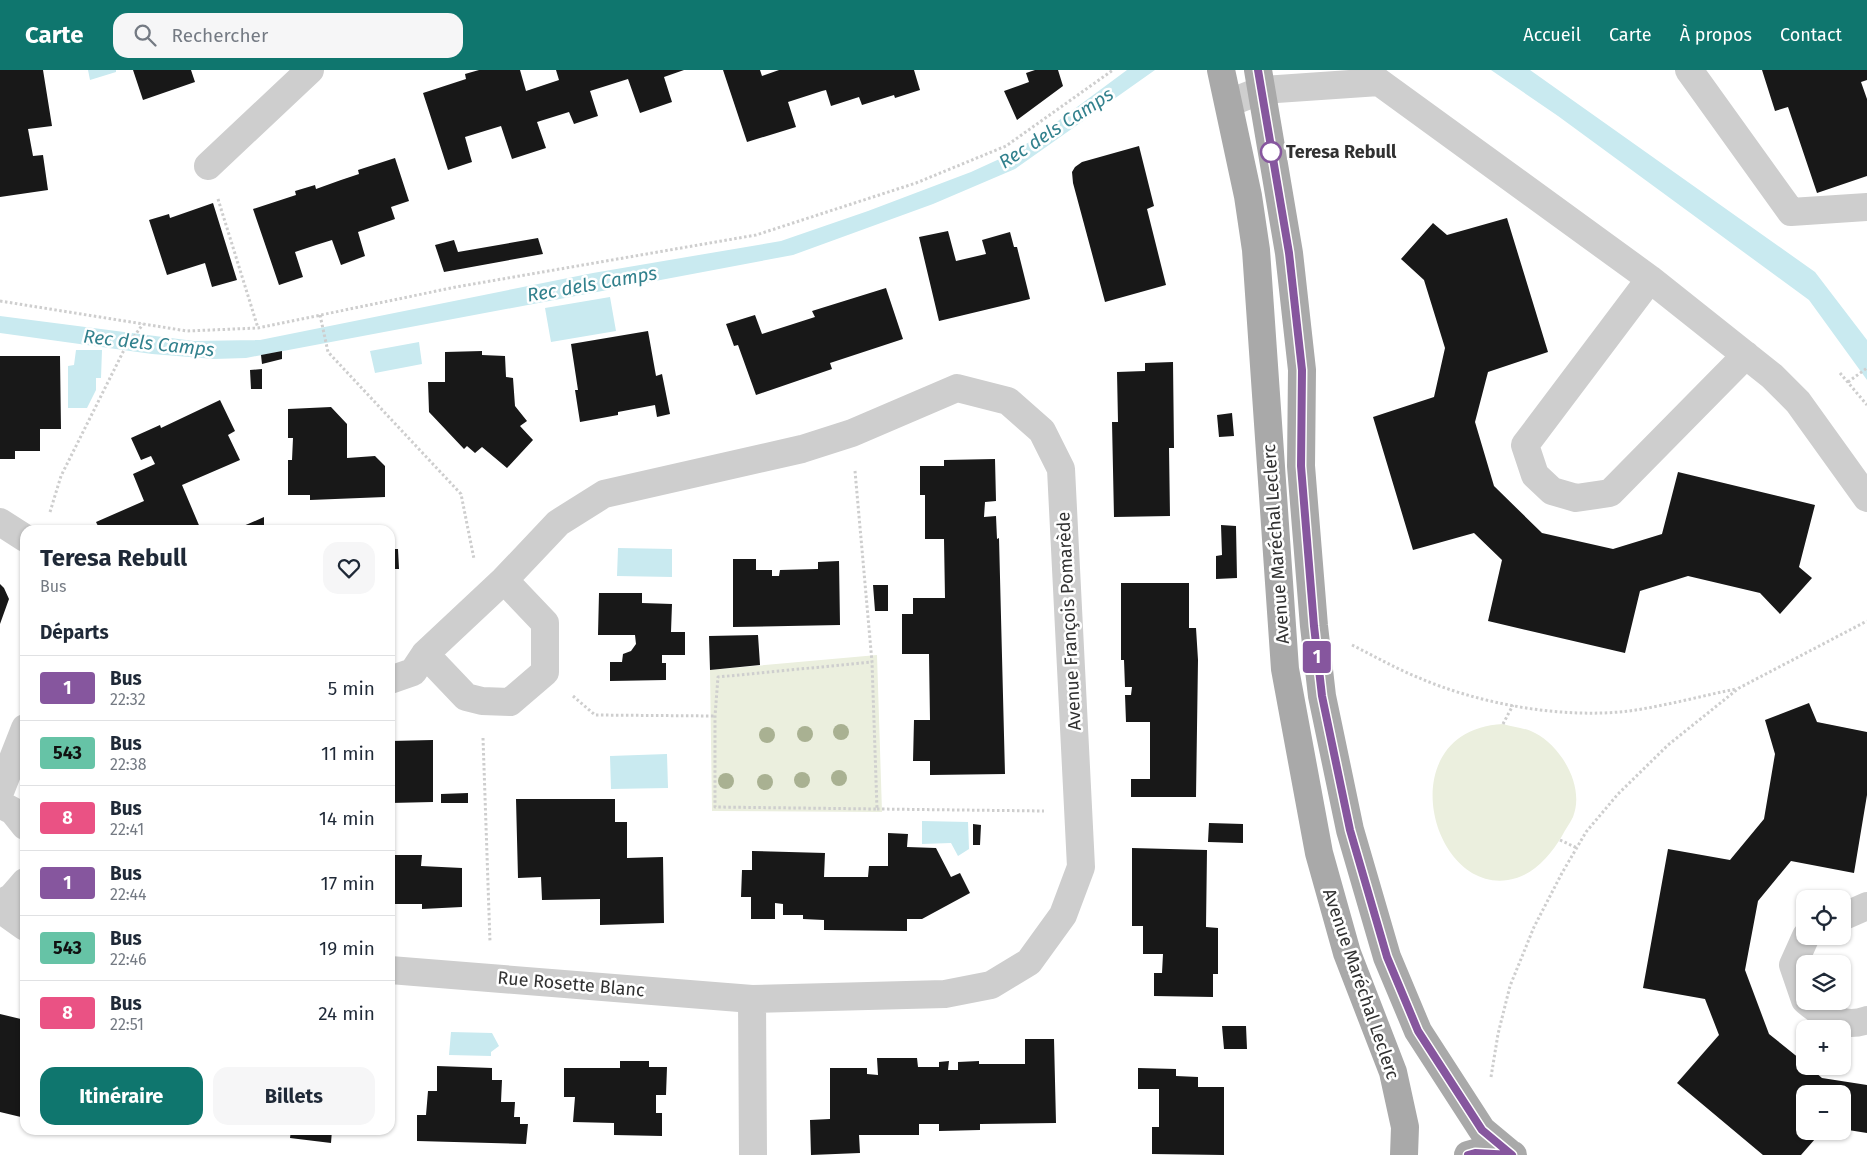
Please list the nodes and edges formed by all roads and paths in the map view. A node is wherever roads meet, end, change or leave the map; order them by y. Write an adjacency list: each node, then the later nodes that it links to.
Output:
1 (310, 70): 7 (street)
2 (1113, 70): 11 (path)
3 (1221, 70): 6 (main road, Avenue Maréchal Leclerc)
4 (1689, 70): 8 (street)
5 (1260, 80): 6 (street); 9 (street); 27 (main road, Avenue Maréchal Leclerc)
6 (1229, 103): 60 (main road, Avenue Maréchal Leclerc)
7 (208, 166): 13 (path)
8 (1867, 206)
9 (1650, 279): 14 (street); 14 (street)
10 (0, 301): 12 (path)
11 (320, 315): 13 (path); 25 (path)
12 (143, 324): 13 (path); 21 (path)
13 (258, 328)
14 (1746, 355): 20 (street)
15 (1867, 368): 17 (path)
16 (1840, 373): 17 (path)
17 (1848, 382): 18 (path)
18 (1867, 405)
19 (852, 433): 24 (street, Avenue François Pomarède); 29 (path); 41 (street, Avenue François Pomarède)
20 (1867, 498)
21 (50, 514)
22 (0, 522): 23 (street)
23 (20, 535)
24 (504, 580): 25 (street, Avenue François Pomarède); 30 (street)
25 (482, 601): 28 (street, Avenue François Pomarède)
26 (1867, 621): 32 (path)
27 (1314, 626): 34 (path); 62 (main road, Avenue Maréchal Leclerc)
28 (425, 654): 31 (street, Avenue François Pomarède); 33 (street)
29 (872, 662): 35 (path); 40 (path)
30 (546, 672): 33 (street); 35 (path)
31 (395, 678)
32 (1739, 688): 34 (path); 44 (path)
33 (482, 701): 54 (path)
34 (1513, 705): 36 (path)
35 (715, 716): 40 (path)
36 (1502, 724)
37 (20, 741): 38 (street)
38 (0, 792)
39 (0, 804): 42 (street)
40 (877, 809): 41 (path)
41 (1080, 812): 55 (street, Avenue François Pomarède)
42 (20, 820)
43 (1560, 840): 44 (path)
44 (1577, 848): 58 (path)
45 (20, 888): 46 (street)
46 (0, 904)
47 (1867, 906): 49 (street)
48 (0, 909): 50 (street)
49 (1851, 913)
50 (20, 923)
51 (1796, 958): 53 (street)
52 (395, 970): 54 (street, Rue Rosette Blanc)
53 (1796, 973)
54 (491, 977): 55 (street, Rue Rosette Blanc)
55 (752, 999): 59 (street)
56 (1817, 1010): 57 (street)
57 (1867, 1020)
58 (1490, 1082)
59 (753, 1155)
60 (1404, 1155)
61 (1468, 1155): 62 (main road)
62 (1512, 1155)

